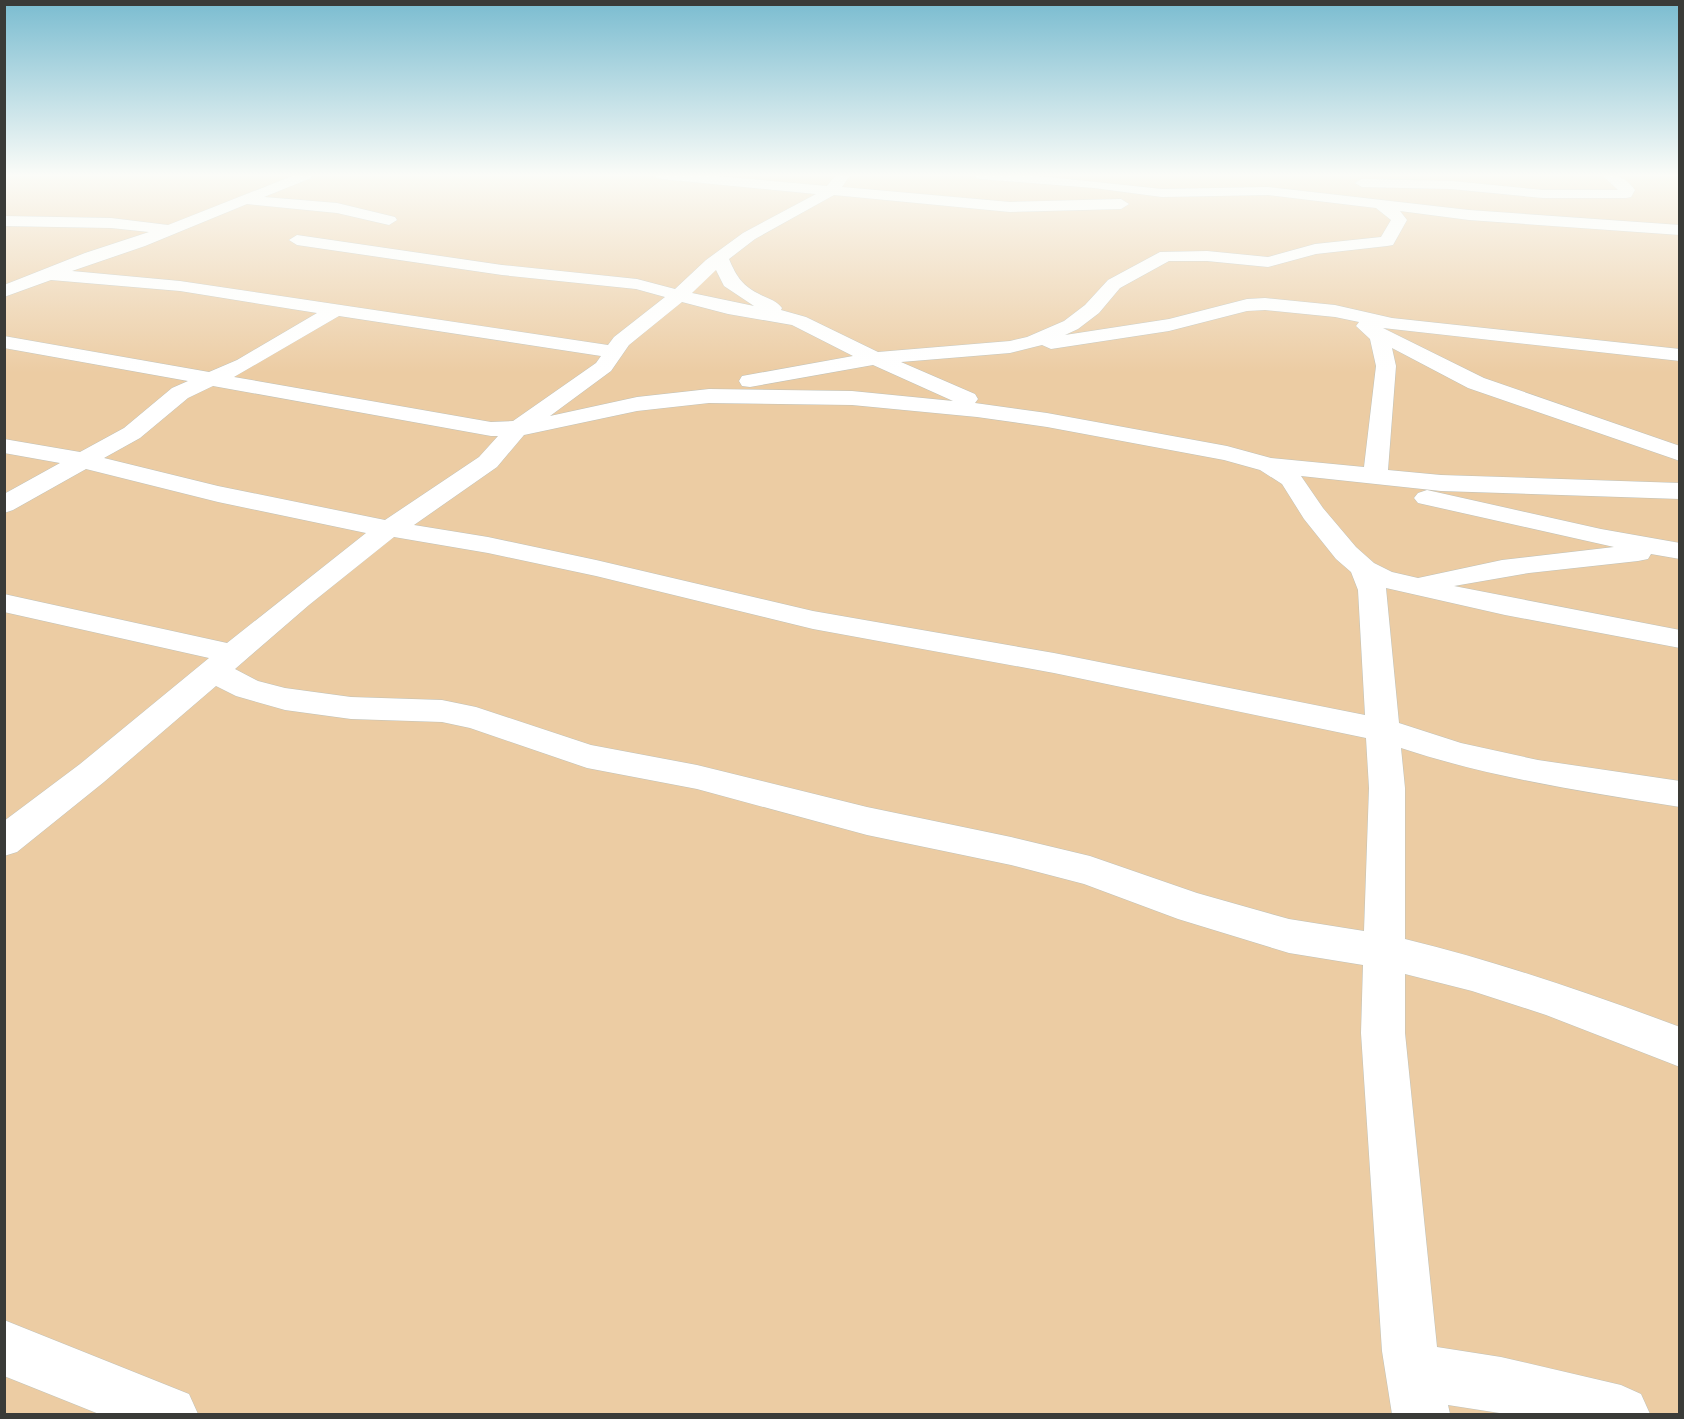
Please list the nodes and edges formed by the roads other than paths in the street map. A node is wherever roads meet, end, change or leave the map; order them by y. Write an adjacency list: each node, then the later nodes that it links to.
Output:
1 (139, 241): 6 (street)
2 (305, 241): 8 (street)
3 (742, 241): 5 (street)
4 (1386, 241): 14 (street)
5 (720, 258): 8 (street); 11 (street)
6 (48, 274): 7 (street); 9 (street)
7 (4, 291)
8 (679, 295): 11 (street); 15 (street)
9 (336, 310): 15 (street); 18 (street)
10 (1344, 314): 12 (street); 14 (street); 16 (street)
11 (799, 321): 17 (street)
12 (1372, 330): 23 (street); 26 (street)
13 (4, 342): 18 (street)
14 (1010, 347): 17 (street)
15 (614, 352): 21 (street)
16 (1680, 355)
17 (875, 358): 19 (street); 20 (street)
18 (210, 378): 21 (street); 24 (street)
19 (637, 404): 20 (street); 21 (street)
20 (1000, 413): 25 (street)
21 (517, 429): 31 (street)
22 (4, 446): 24 (street)
23 (1680, 454)
24 (81, 460): 29 (street); 31 (street)
25 (1269, 465): 26 (street); 33 (street)
26 (1364, 476): 27 (street); 32 (street)
27 (1466, 484): 28 (street); 30 (street)
28 (1680, 491)
29 (4, 505)
30 (1680, 512)
31 (388, 530): 38 (street); 39 (street)
32 (1677, 549): 34 (street)
33 (1364, 569): 34 (street); 36 (street)
34 (1417, 587): 36 (street); 37 (street)
35 (4, 603): 38 (street)
36 (1373, 613): 39 (street)
37 (1680, 639)
38 (223, 663): 41 (street); 42 (street)
39 (1384, 730): 40 (street); 42 (street)
40 (1680, 794)
41 (4, 842)
42 (1383, 951): 43 (street); 45 (street)
43 (1680, 1047)
44 (4, 1348): 46 (street)
45 (1418, 1393): 47 (street)
46 (169, 1414)
47 (1621, 1414)

